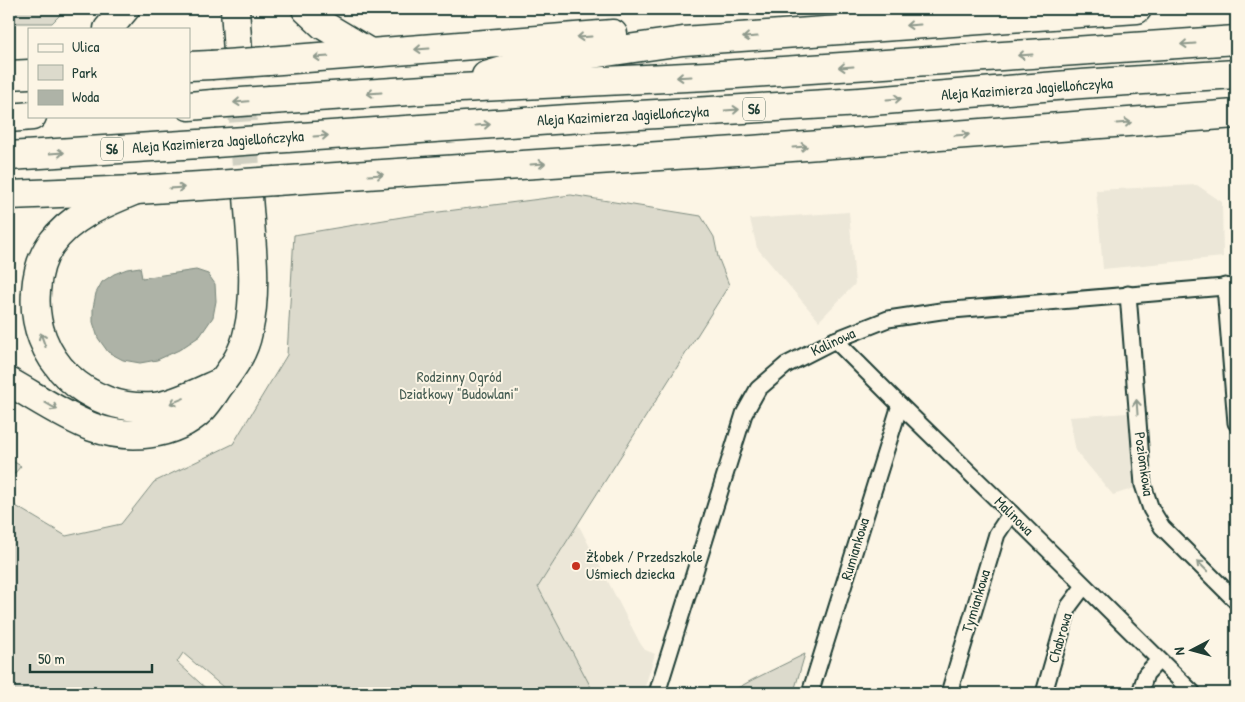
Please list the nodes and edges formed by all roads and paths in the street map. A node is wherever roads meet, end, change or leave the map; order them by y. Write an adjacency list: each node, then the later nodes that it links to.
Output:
1 (125, 9): 5 (highway)
2 (235, 9): 8 (highway)
3 (306, 9): 9 (highway)
4 (1137, 9): 7 (highway, one-way to 7)
5 (109, 28)
6 (1236, 40): 14 (highway, one-way to 14)
7 (683, 41): 9 (highway, one-way to 9); 14 (highway)
8 (238, 52)
9 (370, 53): 10 (highway, one-way to 10, bridge)
10 (200, 66)
11 (28, 74): 13 (highway)
12 (1236, 74): 19 (highway, Aleja Kazimierza Jagiellończyka / S6, one-way to 12, bridge)
13 (9, 75)
14 (440, 89): 15 (highway, one-way to 15, bridge)
15 (201, 105)
16 (1236, 114): 20 (highway, one-way to 16, bridge)
17 (28, 116): 18 (highway)
18 (9, 118)
19 (9, 156)
20 (136, 190): 21 (highway); 27 (highway, one-way to 20)
21 (9, 195)
22 (248, 196): 27 (highway)
23 (1231, 286): 24 (street, Kalinowa); 29 (street)
24 (1128, 294): 25 (street, Kalinowa); 32 (street, Poziomkowa, one-way to 24)
25 (835, 340): 28 (street, Malinowa); 34 (street, Kalinowa)
26 (9, 382): 27 (highway, one-way to 27)
27 (222, 382)
28 (900, 405): 30 (street, Malinowa); 35 (street, Rumiankowa)
29 (1236, 423)
30 (1011, 513): 31 (street, Malinowa); 36 (street, Tymiankowa)
31 (1084, 586): 33 (street, Malinowa); 37 (street, Chabrowa)
32 (1236, 601)
33 (1159, 660): 38 (street); 39 (street, Malinowa)
34 (656, 693)
35 (810, 693)
36 (949, 693)
37 (1044, 693)
38 (1140, 693)
39 (1193, 693)

